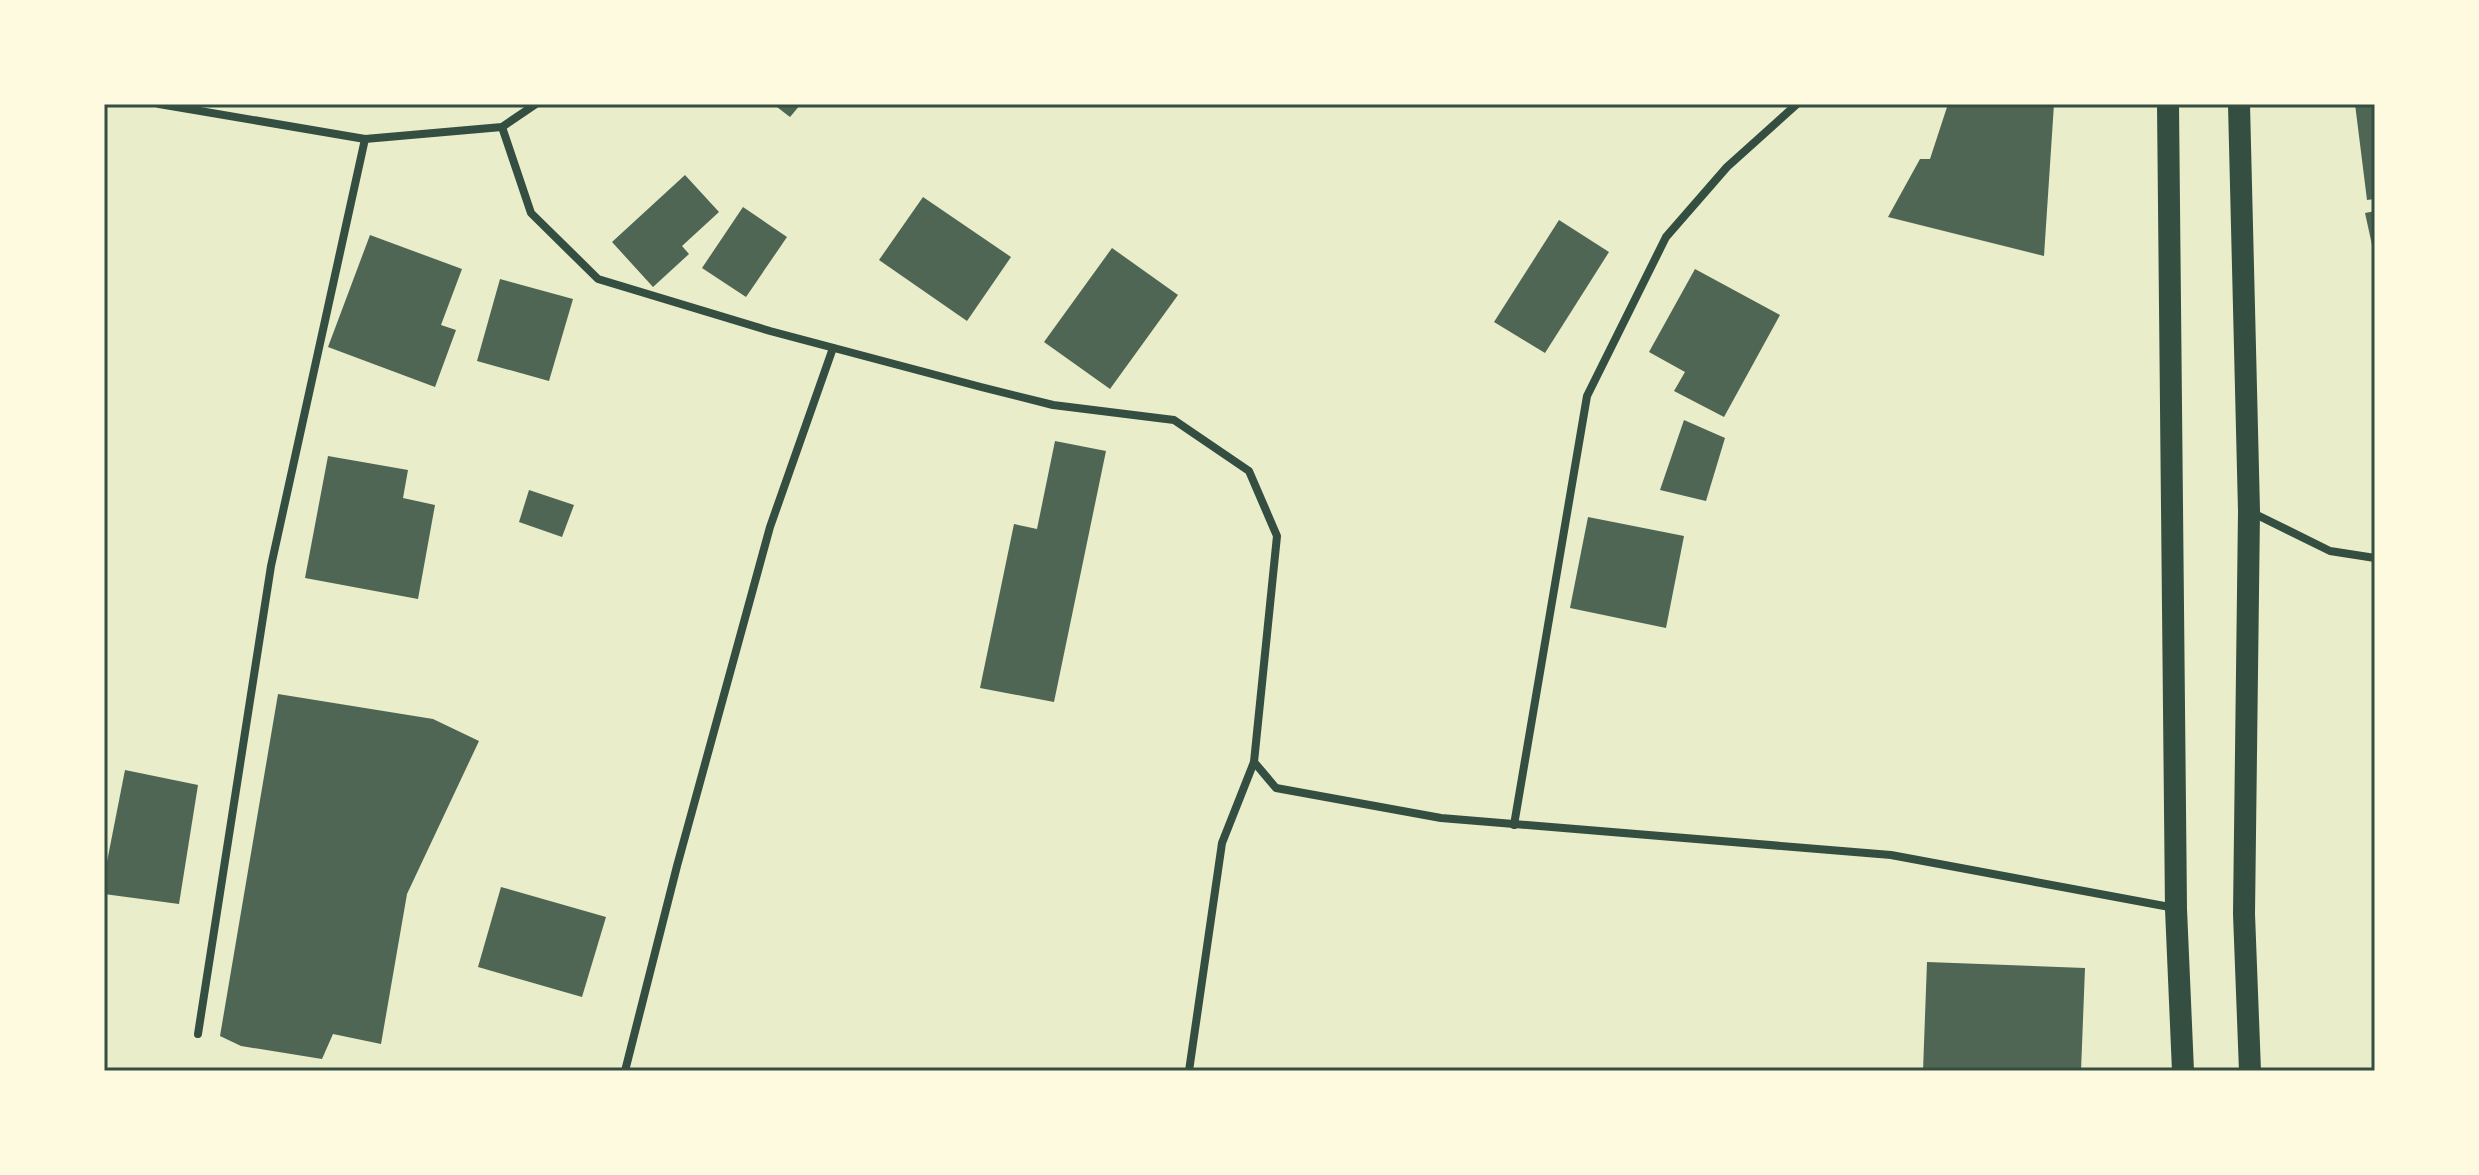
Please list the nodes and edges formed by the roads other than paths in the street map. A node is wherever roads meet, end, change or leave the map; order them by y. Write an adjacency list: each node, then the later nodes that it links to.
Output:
1 (159, 104): 7 (street)
2 (536, 104): 6 (street)
3 (1797, 104): 12 (street)
4 (2168, 104): 13 (highway)
5 (2239, 104): 9 (highway)
6 (502, 127): 7 (street); 8 (street)
7 (365, 139): 14 (street)
8 (833, 348): 11 (street); 15 (street)
9 (2249, 511): 10 (street); 18 (highway)
10 (2375, 558)
11 (1254, 762): 12 (street); 16 (street)
12 (1514, 825): 13 (street)
13 (2176, 909): 17 (highway)
14 (198, 1034)
15 (625, 1071)
16 (1189, 1071)
17 (2183, 1071)
18 (2250, 1071)

